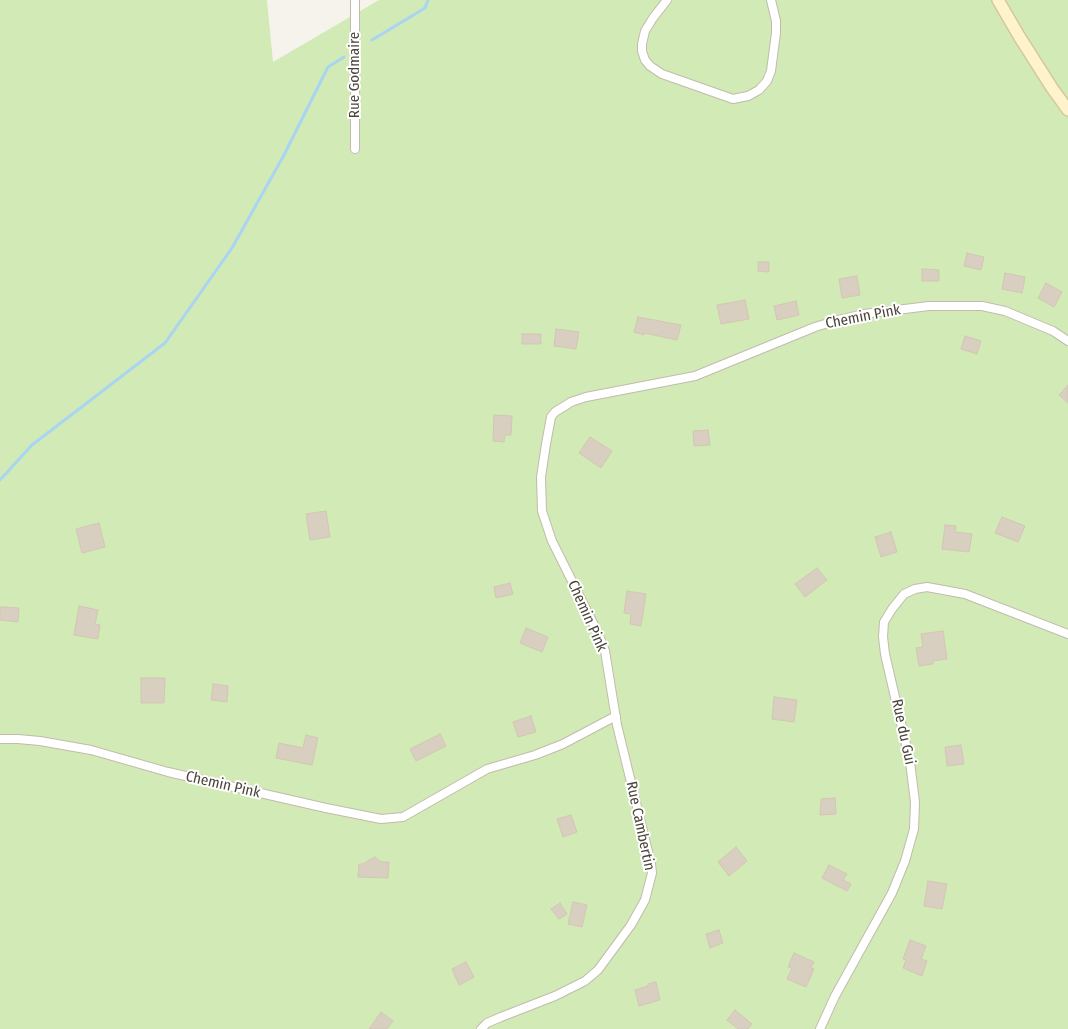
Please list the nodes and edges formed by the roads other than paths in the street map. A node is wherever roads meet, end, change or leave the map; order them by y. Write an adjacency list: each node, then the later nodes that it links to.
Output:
1 (355, 0): 6 (street, Rue Godmaire)
2 (666, 0): 3 (street)
3 (770, 0)
4 (998, 0): 5 (main road)
5 (1068, 110)
6 (355, 149)
7 (1068, 341): 9 (street, Chemin Pink)
8 (1068, 634): 12 (street, Rue du Gui)
9 (616, 716): 10 (street, Chemin Pink); 11 (street, Rue Cambertin)
10 (0, 739)
11 (480, 1029)
12 (820, 1029)

